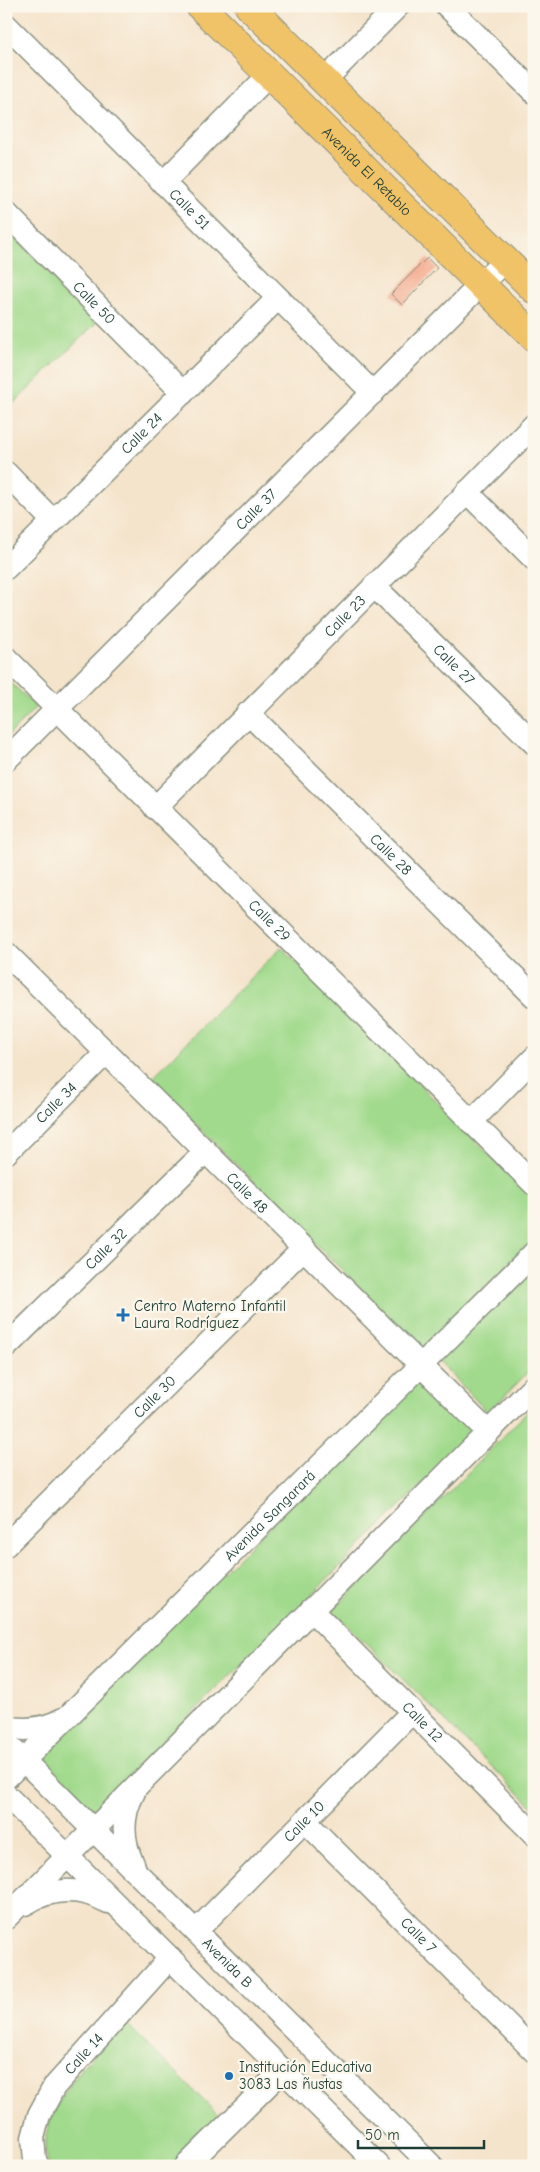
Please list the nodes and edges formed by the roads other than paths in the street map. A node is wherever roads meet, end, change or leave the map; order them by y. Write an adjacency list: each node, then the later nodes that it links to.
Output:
1 (200, 6): 6 (main road, Avenida El Retablo)
2 (249, 6): 7 (main road)
3 (398, 6): 7 (street)
4 (447, 6): 8 (street)
5 (6, 26): 9 (street, Calle 51)
6 (269, 75): 9 (street); 12 (main road, Avenida El Retablo)
7 (324, 81): 11 (main road)
8 (534, 92)
9 (163, 183): 14 (street, Calle 51)
10 (6, 213): 16 (street, Calle 50)
11 (505, 260): 12 (street, Calle 37); 13 (main road)
12 (480, 285): 15 (main road, Avenida El Retablo); 17 (street, Calle 37)
13 (534, 288)
14 (278, 298): 16 (street, Calle 24); 17 (street, Calle 51)
15 (534, 337)
16 (183, 393): 21 (street, Calle 24)
17 (373, 393): 26 (street, Calle 37)
18 (534, 425): 20 (street, Calle 23)
19 (6, 473): 21 (street)
20 (467, 492): 22 (street); 24 (street, Calle 23)
21 (53, 521): 23 (street, Calle 24)
22 (534, 559)
23 (6, 568)
24 (374, 586): 27 (street, Calle 23); 28 (street, Calle 27)
25 (6, 658): 26 (street, Calle 29)
26 (57, 709): 29 (street, Calle 37); 30 (street, Calle 29)
27 (248, 713): 30 (street, Calle 23); 32 (street, Calle 28)
28 (534, 743)
29 (6, 760)
30 (155, 808): 35 (street, Calle 29)
31 (7, 954): 33 (street, Calle 48)
32 (534, 996)
33 (106, 1053): 36 (street, Calle 48); 37 (street, Calle 34)
34 (534, 1058): 35 (street)
35 (471, 1122): 38 (street, Calle 29)
36 (206, 1151): 39 (street, Calle 48); 41 (street, Calle 32)
37 (6, 1152)
38 (534, 1184)
39 (304, 1248): 42 (street, Calle 48); 45 (street, Calle 30)
40 (534, 1253): 42 (street, Avenida Sangarará)
41 (6, 1347)
42 (420, 1365): 44 (street, Calle 48); 47 (street, Avenida Sangarará)
43 (534, 1386): 44 (street)
44 (488, 1432): 46 (street)
45 (8, 1539)
46 (311, 1610): 48 (street, Calle 12); 52 (street)
47 (76, 1709): 49 (street); 51 (street, Avenida Sangarará)
48 (412, 1712): 55 (street, Calle 10); 57 (street, Calle 12)
49 (6, 1727)
50 (6, 1743): 51 (street, Avenida B)
51 (24, 1761): 53 (street, Avenida Sangarará); 56 (street, Avenida B)
52 (146, 1776): 56 (street); 59 (street)
53 (6, 1778)
54 (6, 1795): 58 (street)
55 (305, 1820): 62 (street, Calle 10); 64 (street, Calle 7)
56 (93, 1829): 58 (street); 59 (street, Avenida B)
57 (534, 1834)
58 (67, 1856): 60 (street); 61 (street)
59 (143, 1879): 62 (street, Avenida B)
60 (123, 1912): 61 (street); 63 (street)
61 (8, 1916)
62 (196, 1931): 66 (street, Avenida B)
63 (170, 1958): 65 (street); 68 (street, Calle 14)
64 (534, 2050)
65 (283, 2070): 67 (street); 69 (street)
66 (357, 2092): 67 (street); 71 (street, Avenida B)
67 (332, 2118): 70 (street)
68 (38, 2166)
69 (186, 2166)
70 (379, 2166)
71 (432, 2166)

